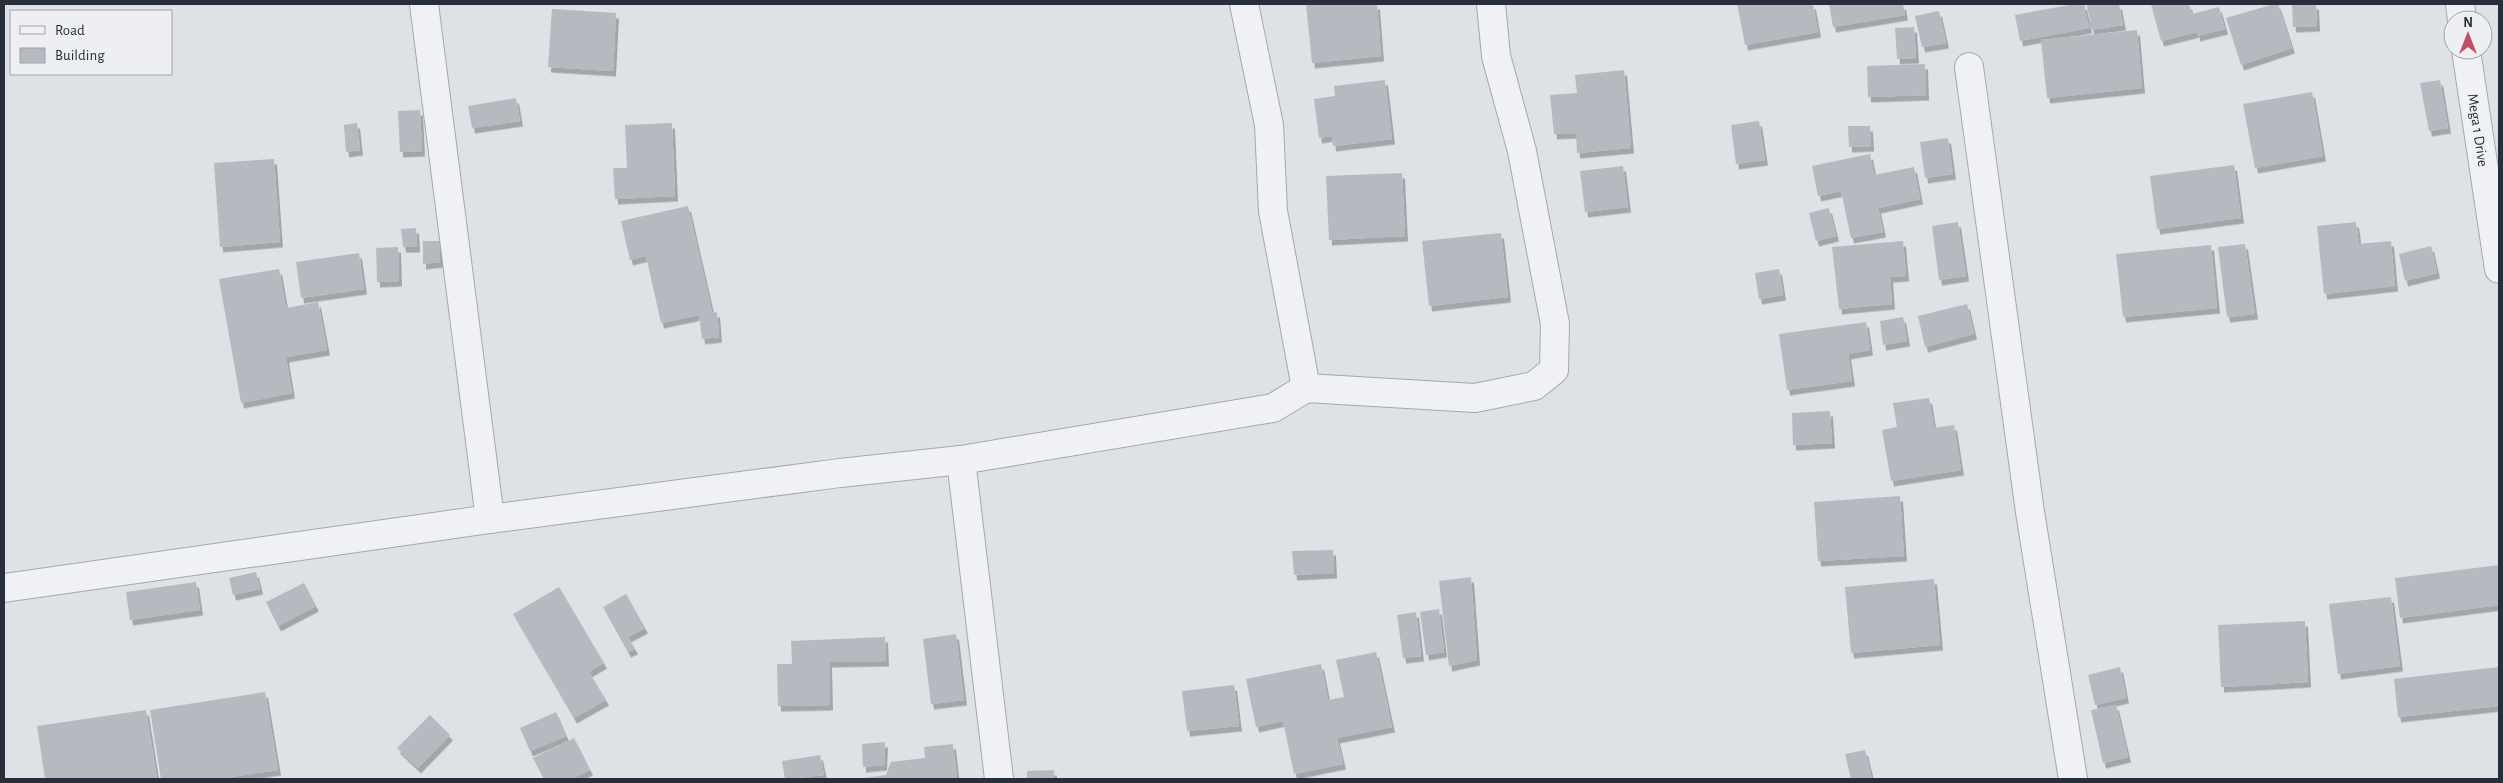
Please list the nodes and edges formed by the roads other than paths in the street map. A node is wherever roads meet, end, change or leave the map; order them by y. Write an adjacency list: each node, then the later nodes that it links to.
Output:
1 (424, 4): 9 (street)
2 (1244, 4): 7 (street)
3 (1491, 4): 7 (street)
4 (2468, 60): 6 (street, Mega 1 Drive)
5 (1969, 67): 12 (street)
6 (2499, 270)
7 (1306, 388): 8 (street)
8 (961, 460): 9 (street); 11 (street)
9 (490, 519): 10 (street)
10 (4, 588)
11 (999, 779)
12 (2073, 779)

